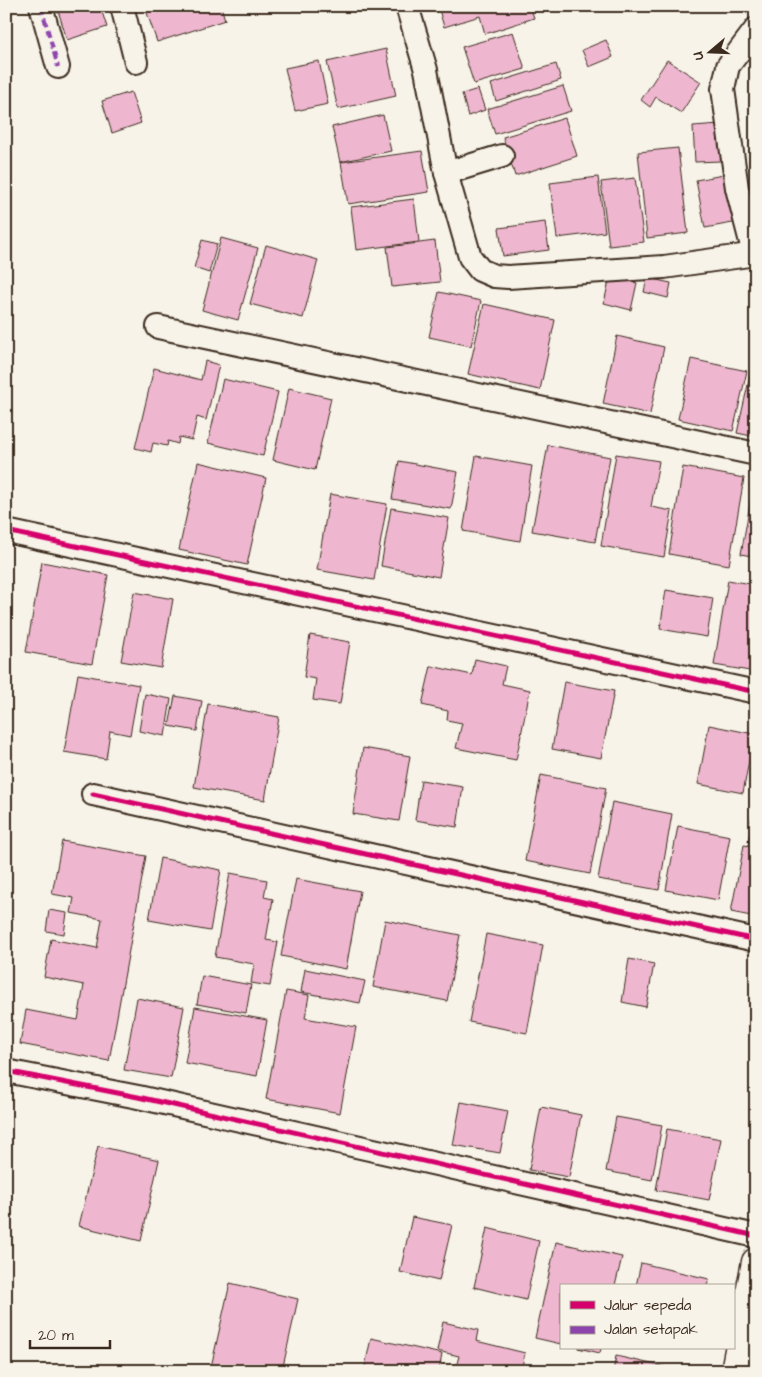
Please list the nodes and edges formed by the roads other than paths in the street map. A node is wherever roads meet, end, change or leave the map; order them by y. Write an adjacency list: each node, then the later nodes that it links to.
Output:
1 (41, 6): 6 (street)
2 (122, 6): 5 (street)
3 (407, 6): 8 (street)
4 (756, 29): 9 (street)
5 (136, 62)
6 (58, 67)
7 (502, 156): 8 (street)
8 (446, 173): 9 (street)
9 (755, 255)
10 (158, 327): 11 (street)
11 (756, 454)
12 (6, 531): 13 (street)
13 (756, 692)
14 (93, 794): 15 (street)
15 (756, 940)
16 (6, 1071): 17 (street)
17 (756, 1236)
18 (756, 1262): 19 (street)
19 (735, 1371)

